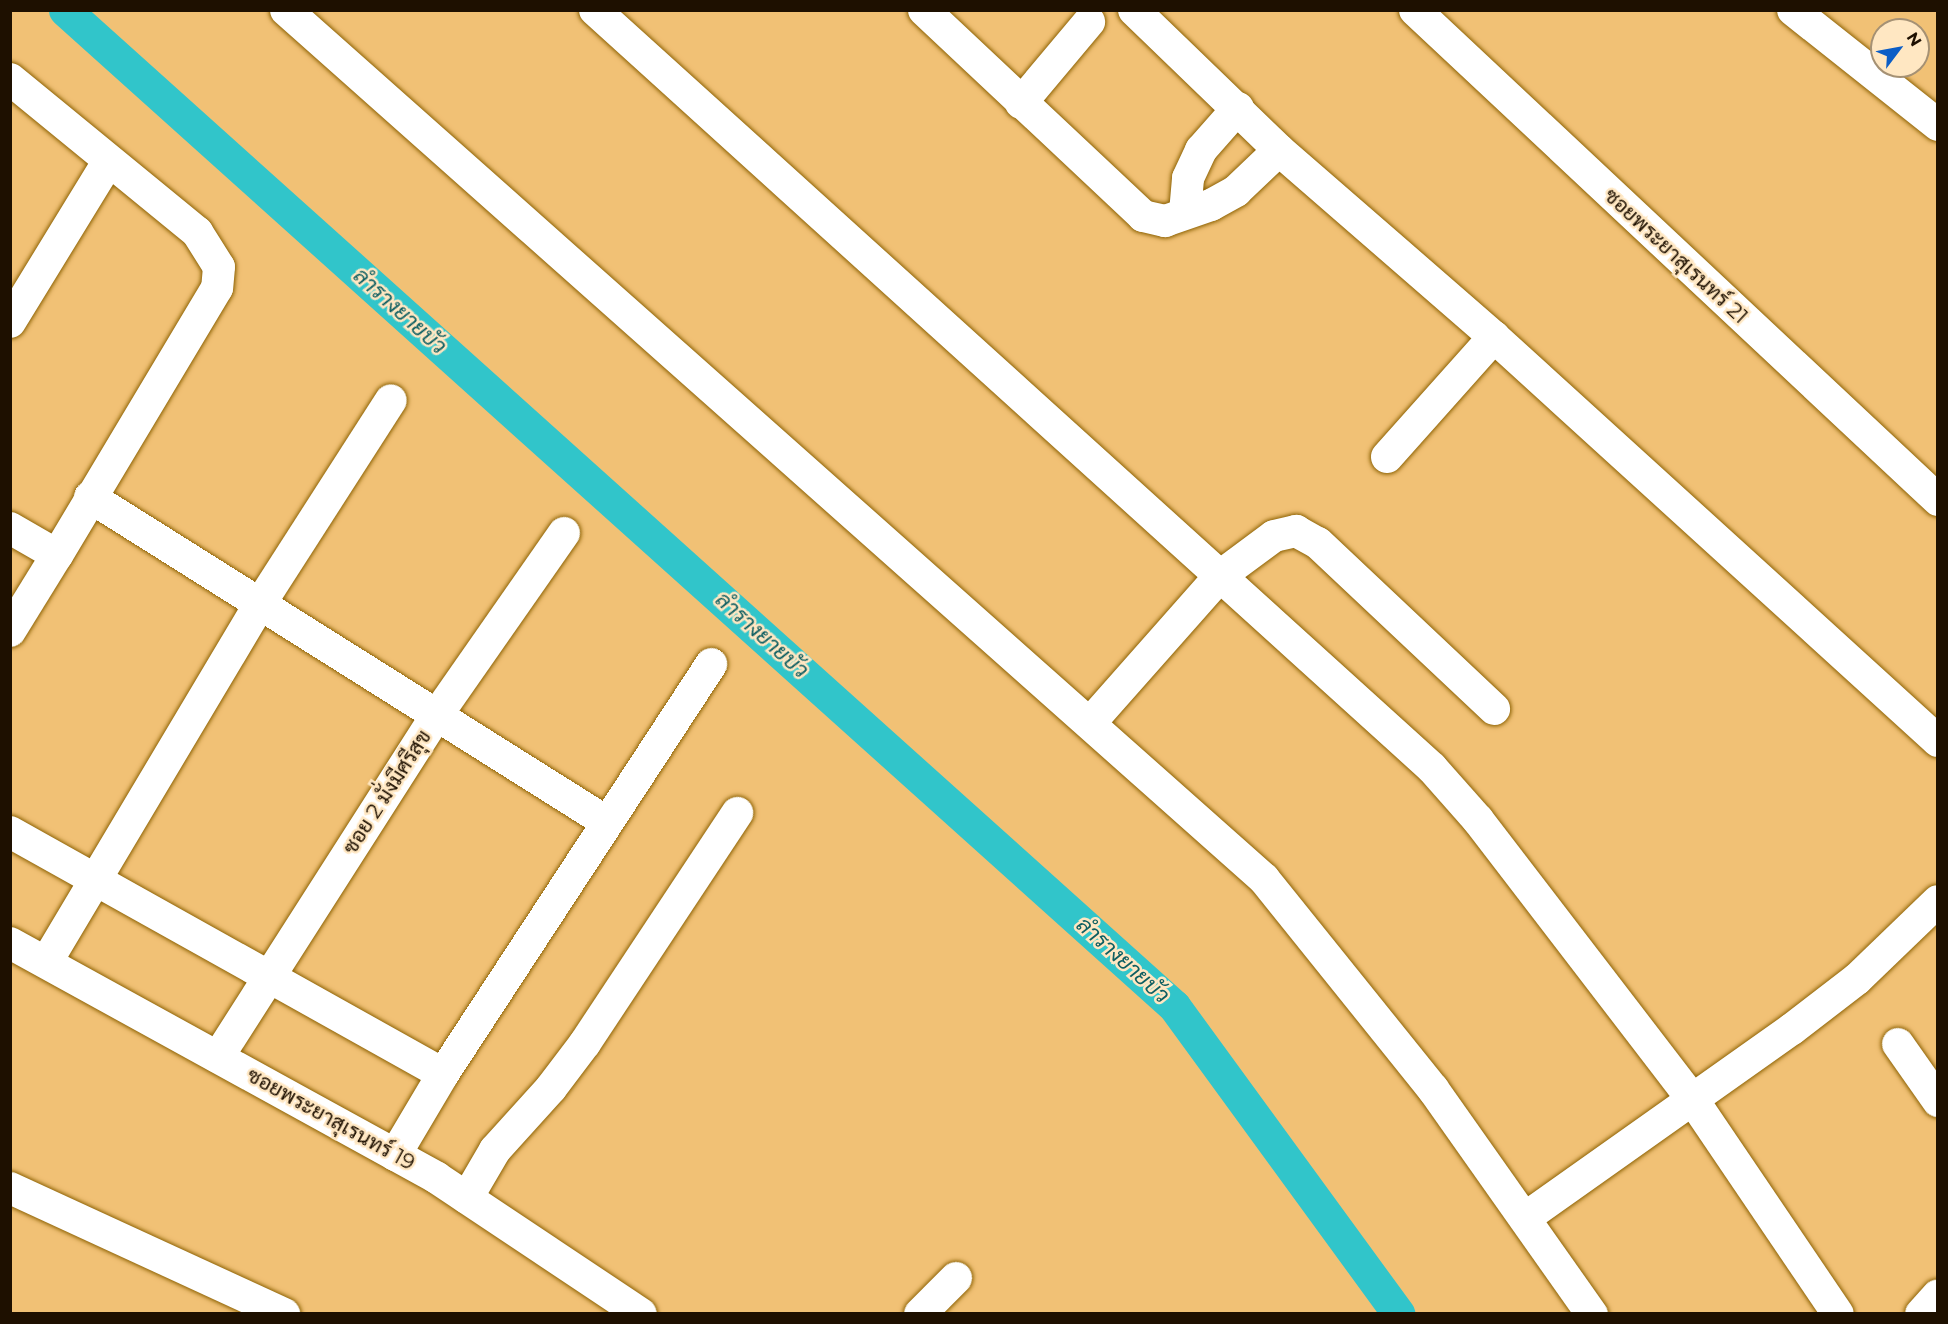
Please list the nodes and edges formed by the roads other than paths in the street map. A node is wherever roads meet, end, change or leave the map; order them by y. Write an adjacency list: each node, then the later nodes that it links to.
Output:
1 (286, 10): 30 (street)
2 (595, 10): 24 (street)
3 (924, 10): 9 (street)
4 (1134, 10): 10 (street)
5 (1415, 10): 20 (street, ซอยพระยาสุเรนทร์ 21)
6 (1793, 10): 11 (street)
7 (1089, 22): 9 (street)
8 (10, 79): 13 (street)
9 (1021, 103): 14 (street)
10 (1238, 108): 12 (street); 14 (street)
11 (1938, 125)
12 (1279, 150): 14 (street); 16 (street)
13 (108, 162): 15 (street); 19 (street)
14 (1185, 213)
15 (10, 322)
16 (1494, 337): 18 (street); 31 (street)
17 (391, 400): 25 (street)
18 (1387, 457)
19 (90, 497): 23 (street); 25 (street)
20 (1938, 501)
21 (10, 528): 23 (street)
22 (564, 533): 29 (street, ซอย 2 มั่งมีศรีสุข)
23 (57, 555): 26 (street)
24 (1221, 576): 28 (street); 30 (street); 43 (street)
25 (260, 604): 29 (street); 35 (street)
26 (10, 632)
27 (711, 664): 33 (street)
28 (1494, 709)
29 (437, 715): 33 (street); 39 (street, ซอย 2 มั่งมีศรีสุข)
30 (1090, 723): 48 (street)
31 (1938, 741)
32 (737, 813): 47 (street)
33 (606, 821): 42 (street)
34 (10, 832): 35 (street)
35 (92, 880): 38 (street); 39 (street)
36 (1938, 900): 43 (street)
37 (10, 943): 38 (street, ซอยพระยาสุเรนทร์ 19)
38 (47, 961): 41 (street, ซอยพระยาสุเรนทร์ 19)
39 (267, 977): 41 (street, ซอย 2 มั่งมีศรีสุข); 42 (street)
40 (1898, 1044): 44 (street)
41 (218, 1056): 45 (street, ซอยพระยาสุเรนทร์ 19)
42 (443, 1074): 45 (street)
43 (1693, 1100): 48 (street); 55 (street)
44 (1938, 1101)
45 (395, 1155): 47 (street, ซอยพระยาสุเรนทร์ 19)
46 (10, 1188): 51 (street)
47 (467, 1198): 52 (street, ซอยพระยาสุเรนทร์ 19)
48 (1525, 1218): 54 (street)
49 (956, 1278): 53 (street)
50 (1938, 1295): 56 (street)
51 (284, 1314)
52 (641, 1314)
53 (920, 1314)
54 (1592, 1314)
55 (1838, 1314)
56 (1921, 1314)

